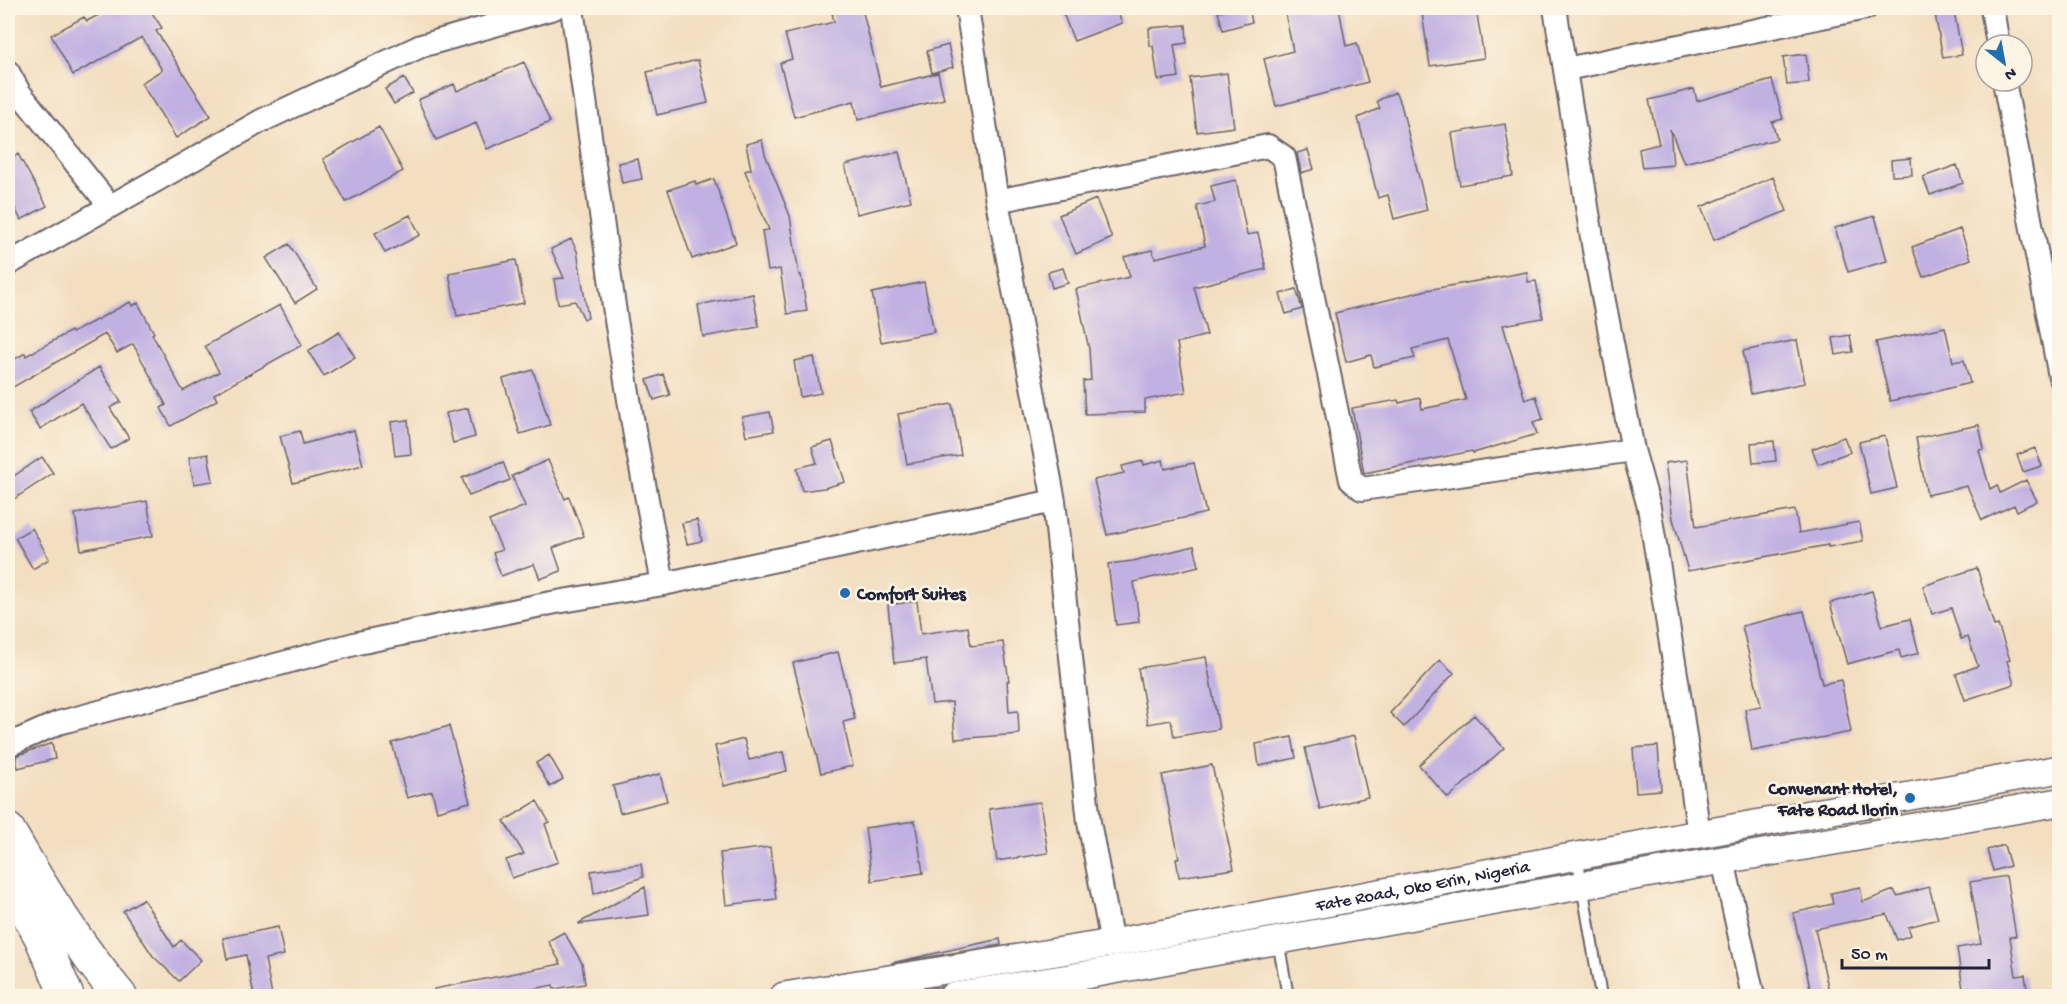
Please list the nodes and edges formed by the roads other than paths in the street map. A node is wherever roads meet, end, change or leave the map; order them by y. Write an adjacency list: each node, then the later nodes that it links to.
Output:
1 (554, 8): 12 (street)
2 (572, 8): 17 (street)
3 (967, 8): 11 (street)
4 (1555, 8): 8 (street)
5 (1866, 8): 8 (street)
6 (1992, 8): 7 (street)
7 (1996, 33)
8 (1566, 69): 15 (street)
9 (8, 72): 12 (street)
10 (2006, 93): 14 (street)
11 (997, 201): 15 (street); 16 (street)
12 (110, 205): 13 (street)
13 (8, 264)
14 (2059, 375)
15 (1634, 450): 22 (street)
16 (1054, 501): 17 (street); 28 (street)
17 (663, 584): 18 (street)
18 (8, 745)
19 (2060, 769): 22 (street, Fate Road, Oko Erin, Nigeria)
20 (2060, 802): 24 (street, Fate Road, Oko Erin, Nigeria)
21 (8, 830): 31 (main road)
22 (1699, 835): 23 (street, Fate Road, Oko Erin, Nigeria)
23 (1577, 856): 26 (lane); 28 (street, Fate Road, Oko Erin, Nigeria)
24 (1723, 860): 26 (street, Fate Road, Oko Erin, Nigeria); 36 (street)
25 (8, 878): 30 (main road)
26 (1582, 886): 27 (street, Fate Road, Oko Erin, Nigeria); 35 (lane)
27 (1278, 940): 29 (street, Fate Road, Oko Erin, Nigeria); 34 (lane)
28 (1112, 943): 32 (street, Fate Road, Oko Erin, Nigeria)
29 (1070, 987): 33 (street, Fate Road, Oko Erin, Nigeria)
30 (67, 996)
31 (120, 996)
32 (784, 996)
33 (953, 996)
34 (1288, 996)
35 (1601, 996)
36 (1753, 996)

